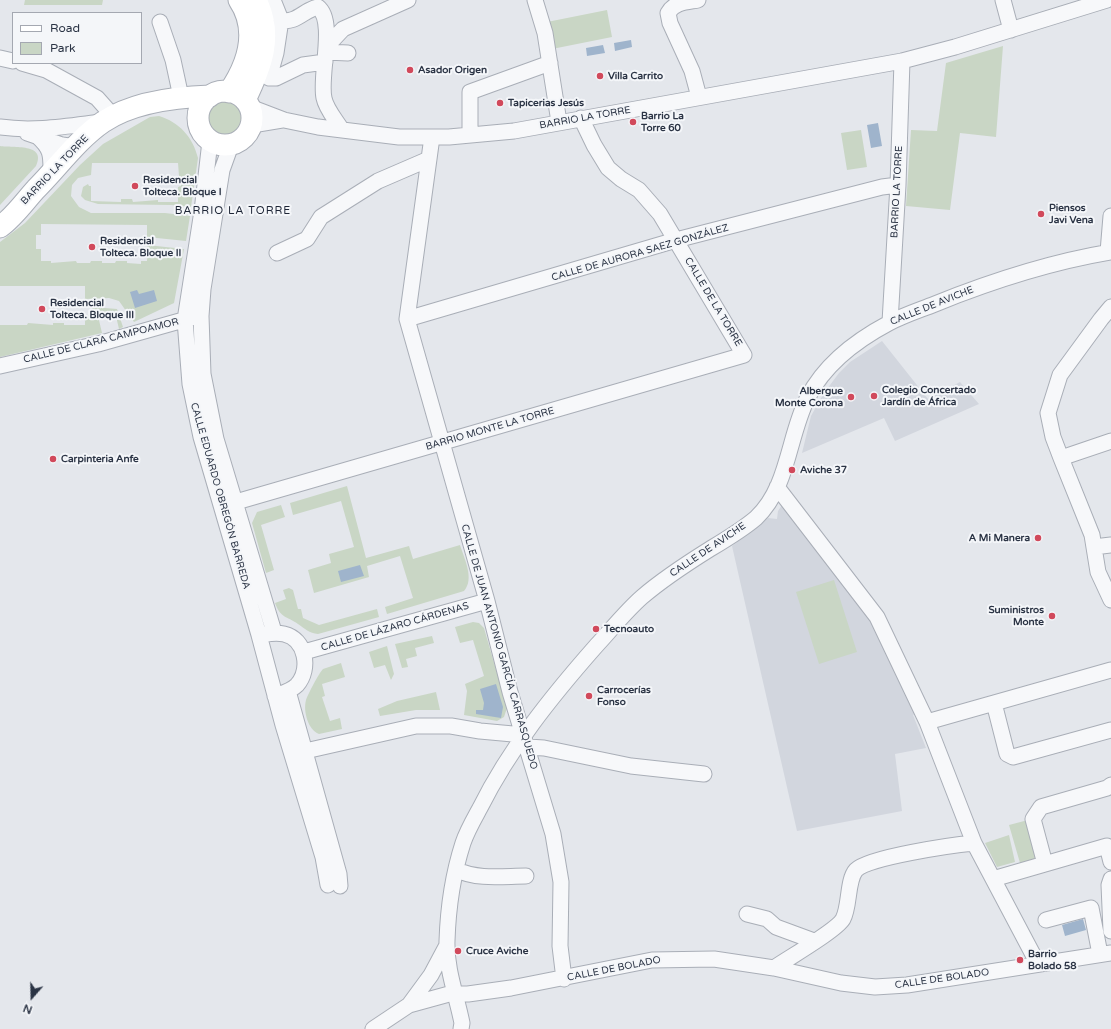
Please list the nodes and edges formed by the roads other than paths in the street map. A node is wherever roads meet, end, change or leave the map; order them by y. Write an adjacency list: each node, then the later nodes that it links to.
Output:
1 (239, 0): 21 (main road)
2 (256, 0): 21 (main road)
3 (273, 0): 9 (street)
4 (408, 0): 12 (street)
5 (535, 0): 17 (street)
6 (698, 0): 20 (street)
7 (1003, 0): 10 (street)
8 (1107, 0): 10 (street, BARRIO LA TORRE)
9 (281, 20): 12 (street); 12 (street)
10 (1011, 30): 16 (street, BARRIO LA TORRE)
11 (158, 31): 19 (street)
12 (326, 53): 13 (street); 28 (street)
13 (348, 53)
14 (0, 58): 15 (street)
15 (12, 61)
16 (902, 61): 20 (street, BARRIO LA TORRE); 37 (street, BARRIO LA TORRE)
17 (550, 63): 26 (street); 30 (street)
18 (25, 64): 25 (street)
19 (181, 97): 21 (main road, BARRIO LA TORRE); 22 (main road, BARRIO LA TORRE)
20 (699, 98): 24 (street, BARRIO LA TORRE)
21 (237, 104): 23 (main road); 28 (street, BARRIO LA TORRE); 33 (main road)
22 (144, 105): 23 (main road, BARRIO LA TORRE); 25 (main road, BARRIO LA TORRE)
23 (198, 118): 32 (main road)
24 (581, 118): 26 (street, BARRIO LA TORRE); 40 (street, CALLE DE LA TORRE)
25 (108, 119): 29 (street); 34 (main road, BARRIO LA TORRE)
26 (559, 122): 30 (street, BARRIO LA TORRE)
27 (0, 127): 29 (street)
28 (342, 130): 31 (street, BARRIO LA TORRE)
29 (41, 132): 34 (street); 36 (street)
30 (470, 135): 31 (street, BARRIO LA TORRE)
31 (432, 137): 35 (street)
32 (210, 141): 33 (main road); 46 (street, CALLE EDUARDO OBREGÓN BARREDA)
33 (231, 145): 44 (street, CALLE EDUARDO OBREGÓN BARREDA)
34 (76, 147): 36 (main road, BARRIO LA TORRE)
35 (429, 159): 42 (street); 45 (street)
36 (51, 174): 39 (main road, BARRIO LA TORRE)
37 (898, 185): 40 (street, CALLE DE AURORA SAEZ GONZÁLEZ); 47 (street, BARRIO LA TORRE)
38 (1111, 216): 41 (street)
39 (0, 226)
40 (676, 240): 45 (street, CALLE DE AURORA SAEZ GONZÁLEZ); 48 (street, CALLE DE LA TORRE)
41 (1109, 252): 47 (street, CALLE DE AVICHE)
42 (277, 253)
43 (1111, 307): 52 (street)
44 (201, 316): 46 (street, CALLE DE CLARA CAMPOAMOR); 54 (street, CALLE EDUARDO OBREGÓN BARREDA)
45 (407, 319): 51 (street, CALLE DE JUAN ANTONIO GARCÍA CARRASQUEDO)
46 (185, 320): 49 (street, CALLE DE CLARA CAMPOAMOR); 60 (street, CALLE EDUARDO OBREGÓN BARREDA)
47 (890, 322): 53 (street, CALLE DE AVICHE)
48 (744, 355): 51 (street, BARRIO MONTE LA TORRE)
49 (0, 366)
50 (1111, 441): 52 (street)
51 (442, 443): 54 (street, BARRIO MONTE LA TORRE); 58 (street, CALLE DE JUAN ANTONIO GARCÍA CARRASQUEDO)
52 (1061, 458): 56 (street)
53 (777, 487): 65 (street); 67 (street, CALLE DE AVICHE)
54 (236, 502): 59 (street, CALLE EDUARDO OBREGÓN BARREDA)
55 (1111, 545): 56 (street)
56 (1094, 547): 57 (street)
57 (1111, 600)
58 (487, 601): 61 (street, CALLE DE LÁZARO CÁRDENAS); 67 (street, CALLE DE JUAN ANTONIO GARCÍA CARRASQUEDO)
59 (274, 632): 60 (street); 61 (street)
60 (259, 635): 63 (street, CALLE EDUARDO OBREGÓN BARREDA)
61 (304, 652): 63 (street)
62 (1111, 670): 64 (street)
63 (282, 694): 68 (street)
64 (994, 703): 65 (street); 66 (street)
65 (927, 722): 71 (street)
66 (1111, 730)
67 (526, 741): 68 (street); 69 (street); 74 (street, CALLE DE AVICHE); 87 (street, CALLE DE JUAN ANTONIO GARCÍA CARRASQUEDO)
68 (299, 752): 78 (street)
69 (704, 774)
70 (1111, 785): 73 (street)
71 (974, 843): 76 (street); 82 (street)
72 (1111, 862): 73 (street)
73 (1045, 864): 76 (street)
74 (457, 870): 75 (street); 83 (street, CALLE DE AVICHE)
75 (526, 876)
76 (993, 879): 85 (street)
77 (1111, 879): 81 (street)
78 (334, 885)
79 (747, 914): 82 (street)
80 (1046, 920): 84 (street)
81 (1111, 931)
82 (814, 942): 86 (street)
83 (447, 945): 88 (street, CALLE DE AVICHE); 89 (street, CALLE DE AVICHE)
84 (1106, 954): 85 (street, CALLE DE BOLADO)
85 (1038, 964): 86 (street, CALLE DE BOLADO)
86 (774, 968): 87 (street, CALLE DE BOLADO)
87 (564, 979): 88 (street, CALLE DE BOLADO)
88 (456, 992): 89 (street, CALLE DE AVICHE); 91 (street)
89 (409, 1005): 90 (street, CALLE DE AVICHE)
90 (373, 1029)
91 (461, 1029)

